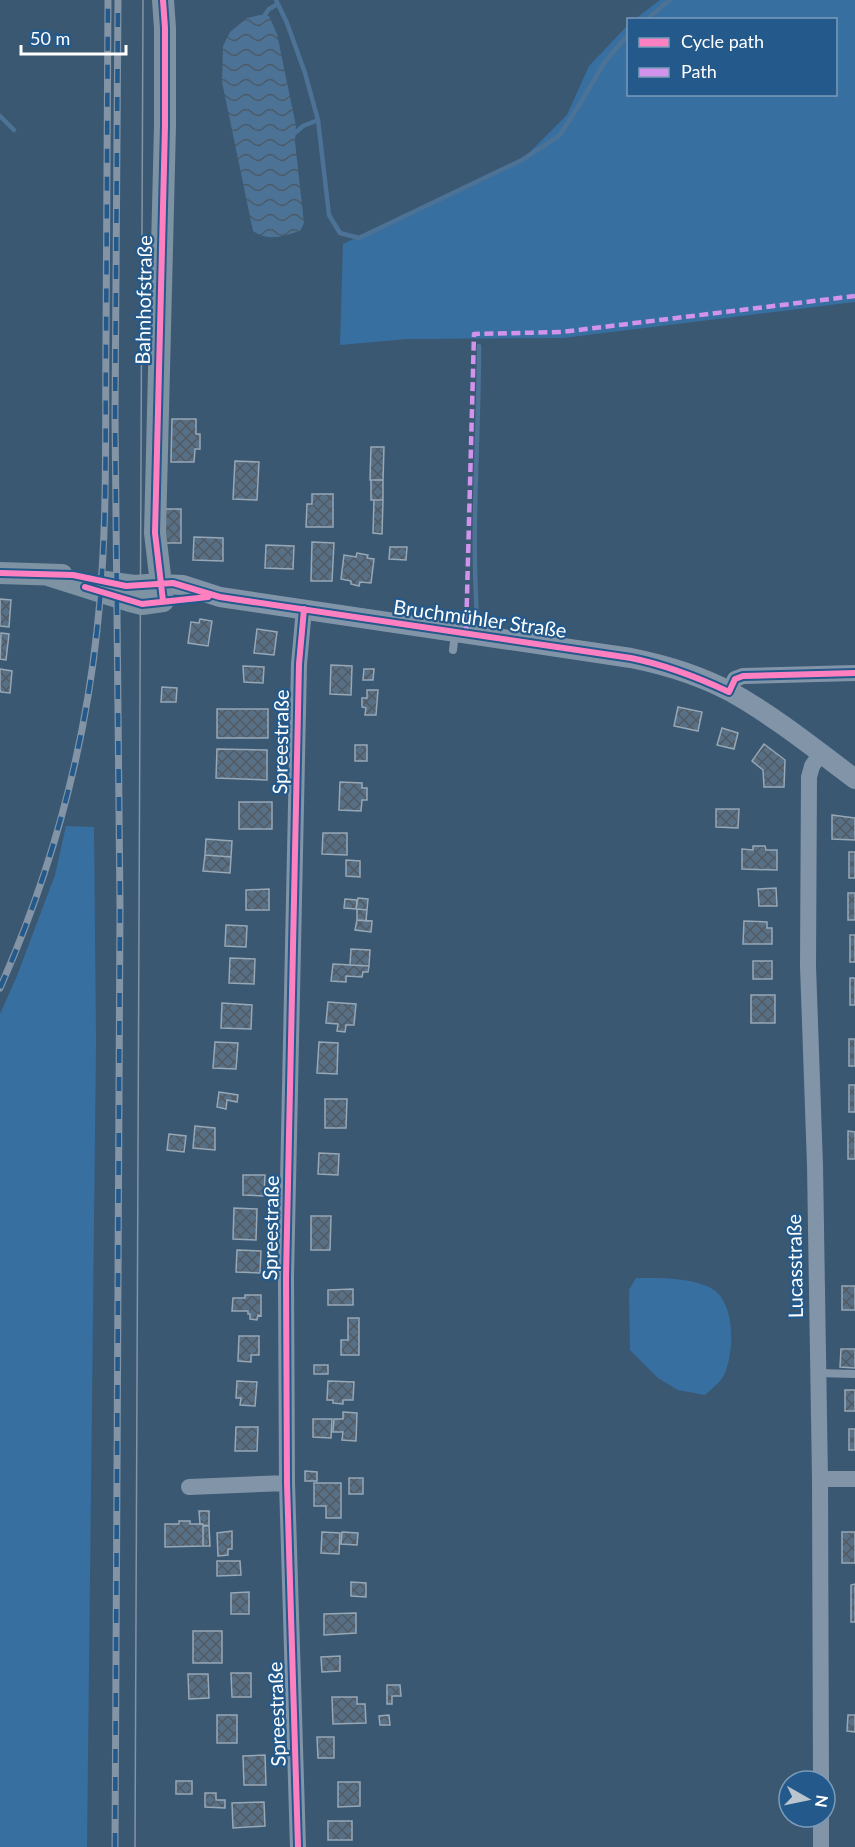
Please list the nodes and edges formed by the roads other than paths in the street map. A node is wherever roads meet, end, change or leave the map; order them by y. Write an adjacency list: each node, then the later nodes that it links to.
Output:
1 (163, 0): 3 (main road, Bahnhofstraße)
2 (0, 573): 3 (main road)
3 (162, 592): 4 (street, Bruchmühler Straße)
4 (304, 609): 6 (street, Bruchmühler Straße); 13 (street, Spreestraße)
5 (855, 673): 6 (street)
6 (729, 692): 7 (street, Bruchmühler Straße)
7 (821, 753): 8 (street, Bruchmühler Straße); 9 (street, Lucasstraße)
8 (855, 779)
9 (818, 1373): 10 (lane); 11 (street, Lucasstraße)
10 (855, 1374)
11 (820, 1479): 12 (street); 15 (street, Lucasstraße)
12 (855, 1479)
13 (287, 1483): 14 (street); 17 (street, Spreestraße)
14 (189, 1487)
15 (821, 1769)
16 (821, 1829): 18 (street)
17 (298, 1847)
18 (821, 1847)

